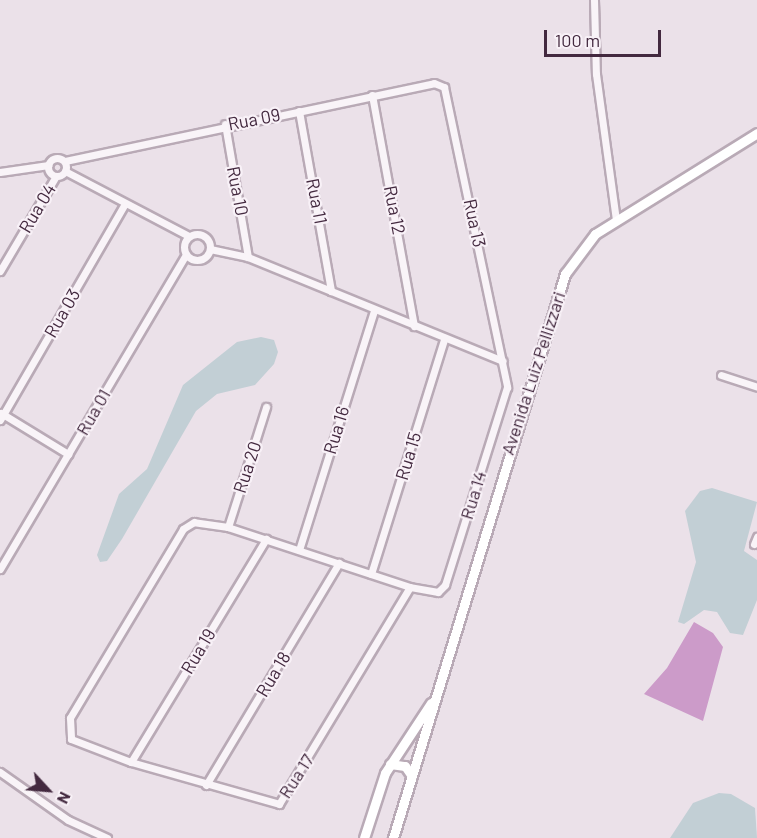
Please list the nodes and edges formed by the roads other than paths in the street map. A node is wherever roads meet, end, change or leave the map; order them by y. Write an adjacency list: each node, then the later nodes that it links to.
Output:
1 (594, 0): 13 (street)
2 (444, 87): 3 (street, Rua 09); 23 (street, Rua 13)
3 (372, 95): 4 (street, Rua 09); 21 (street, Rua 12)
4 (299, 111): 5 (street, Rua 09); 19 (street, Rua 11)
5 (225, 124): 7 (street, Rua 09); 17 (street, Rua 10)
6 (757, 133): 13 (main road, Avenida Luiz Pellizzari)
7 (65, 161): 8 (street, Rua 09); 9 (street)
8 (48, 165): 10 (street); 11 (street)
9 (65, 171): 11 (street); 12 (street)
10 (0, 172)
11 (56, 176): 18 (street, Rua 04)
12 (124, 205): 14 (street); 27 (street, Rua 03)
13 (616, 220): 36 (main road, Avenida Luiz Pellizzari)
14 (189, 236): 15 (street); 16 (street)
15 (210, 249): 16 (street); 17 (street)
16 (186, 255): 28 (street, Rua 01)
17 (248, 257): 19 (street)
18 (0, 271)
19 (331, 291): 20 (street)
20 (374, 310): 21 (street); 31 (street, Rua 16)
21 (414, 326): 22 (street)
22 (444, 339): 23 (street); 34 (street, Rua 15)
23 (503, 361): 35 (street, Rua 14)
24 (721, 375): 25 (street)
25 (757, 387)
26 (266, 407): 29 (street, Rua 20)
27 (1, 416): 28 (street)
28 (69, 454): 33 (street, Rua 01)
29 (228, 527): 30 (street); 37 (street, Rua 17)
30 (266, 539): 31 (street); 37 (street, Rua 19)
31 (299, 550): 32 (street)
32 (339, 563): 34 (street); 41 (street, Rua 18)
33 (0, 569)
34 (371, 574): 35 (street)
35 (410, 587): 41 (street, Rua 17)
36 (431, 703): 38 (main road, Avenida Luiz Pellizzari); 40 (main road, Avenida Luiz Pellizzari)
37 (131, 762): 41 (street, Rua 17)
38 (390, 764): 40 (main road); 43 (main road, Avenida Luiz Pellizzari)
39 (0, 772): 42 (street)
40 (412, 776): 44 (main road, Avenida Luiz Pellizzari)
41 (206, 785)
42 (107, 838)
43 (364, 838)
44 (393, 838)

